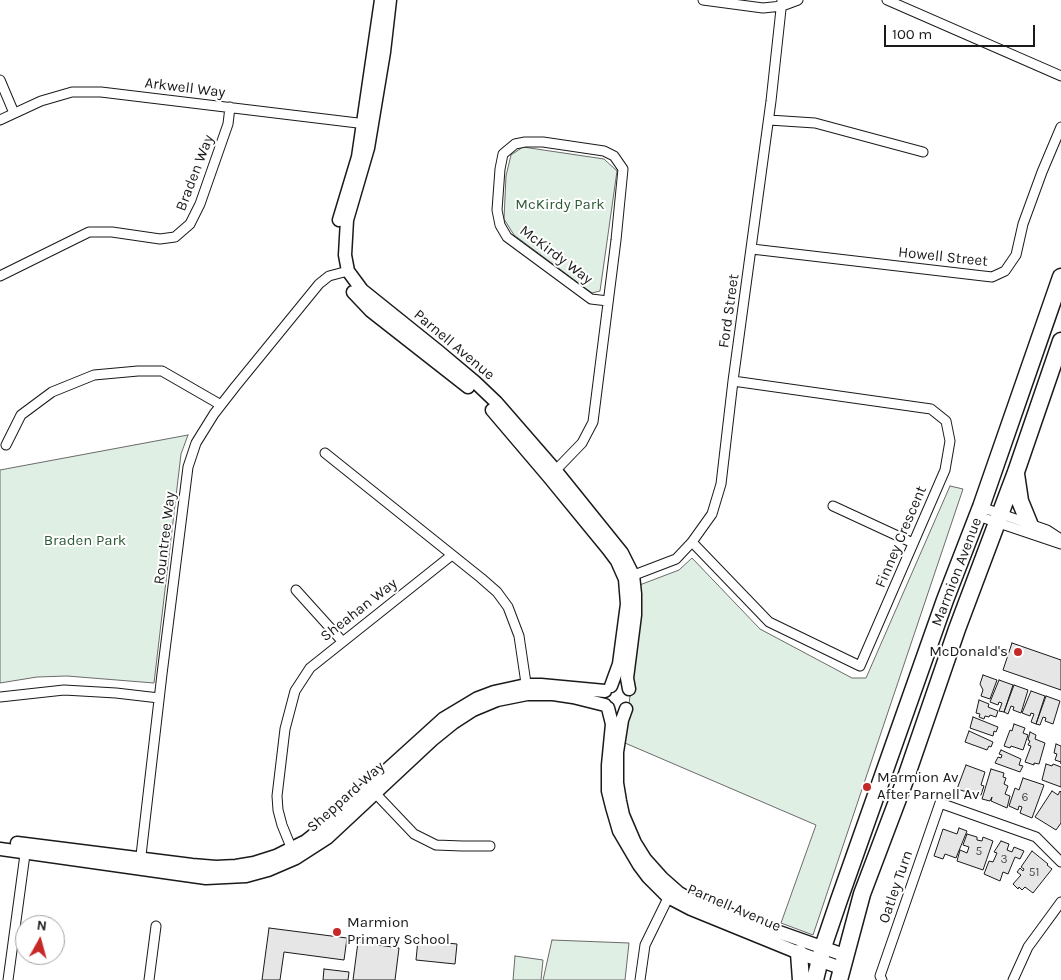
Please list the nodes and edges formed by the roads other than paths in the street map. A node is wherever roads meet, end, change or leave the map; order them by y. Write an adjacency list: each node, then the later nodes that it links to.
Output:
1 (381, 0): 13 (street, Parnell Avenue)
2 (390, 0): 13 (street, Parnell Avenue)
3 (703, 0): 6 (street)
4 (798, 0): 6 (street)
5 (887, 0): 7 (street)
6 (782, 3): 12 (street, Ford Street)
7 (1061, 76)
8 (0, 80): 10 (street)
9 (230, 107): 10 (street, Arkwell Way); 13 (street, Arkwell Way); 18 (street, Braden Way)
10 (14, 113): 11 (street, Arkwell Way)
11 (0, 120)
12 (768, 120): 15 (street); 16 (street, Ford Street)
13 (368, 124): 17 (street, Parnell Avenue)
14 (1061, 127): 16 (street, Howell Street)
15 (923, 152)
16 (752, 249): 22 (street, Ford Street)
17 (345, 272): 23 (street, Rountree Way); 27 (street, Parnell Avenue)
18 (0, 276)
19 (1061, 277): 29 (highway, Marmion Avenue)
20 (608, 302): 20 (street, McKirdy Way); 27 (street, McKirdy Way)
21 (1061, 341): 26 (highway, Marmion Avenue)
22 (733, 381): 33 (street, Ford Street); 34 (street, Finney Crescent)
23 (221, 405): 24 (street); 44 (street, Rountree Way)
24 (6, 445)
25 (325, 453): 36 (street)
26 (1016, 472): 30 (highway, Marmion Avenue); 31 (highway)
27 (553, 474): 37 (street, Parnell Avenue)
28 (832, 506): 34 (street)
29 (980, 511): 30 (street); 59 (highway, Marmion Avenue)
30 (998, 518): 31 (street); 35 (street); 60 (highway, Marmion Avenue)
31 (1029, 523): 32 (street)
32 (1061, 539)
33 (692, 542): 34 (street, Finney Crescent); 37 (street, Ford Street)
34 (913, 542)
35 (1061, 544)
36 (452, 555): 39 (street, Sheahan Way); 42 (street)
37 (629, 577): 40 (street, Parnell Avenue); 41 (street, Parnell Avenue)
38 (296, 590): 39 (street)
39 (342, 641): 52 (street, Sheahan Way)
40 (608, 688): 41 (street); 42 (street, Sheppard Way); 45 (street, Parnell Avenue)
41 (629, 689): 46 (street, Parnell Avenue)
42 (527, 690): 45 (street, Sheppard Way); 47 (street, Sheppard Way); 52 (street, Sheppard Way)
43 (0, 698): 44 (street)
44 (159, 698): 54 (street, Rountree Way)
45 (607, 706): 46 (street); 55 (street, Parnell Avenue)
46 (626, 709): 55 (street, Parnell Avenue)
47 (376, 794): 49 (street); 52 (street, Sheppard Way)
48 (0, 841): 50 (street, Sheppard Way)
49 (490, 846)
50 (26, 848): 51 (street, Sheppard Way); 54 (street, Sheppard Way); 61 (street)
51 (0, 849)
52 (294, 853): 54 (street, Sheppard Way)
53 (1061, 862): 66 (street, Oatley Turn)
54 (140, 864)
55 (671, 893): 58 (street, Parnell Avenue); 59 (street, Parnell Avenue); 63 (street)
56 (1061, 902): 67 (street)
57 (156, 926): 62 (street)
58 (799, 953): 59 (street, Parnell Avenue); 64 (highway)
59 (821, 954): 60 (street, Parnell Avenue); 65 (highway, Marmion Avenue)
60 (841, 968)
61 (8, 980)
62 (149, 980)
63 (640, 980)
64 (801, 980)
65 (815, 980)
66 (882, 980)
67 (1013, 980)

